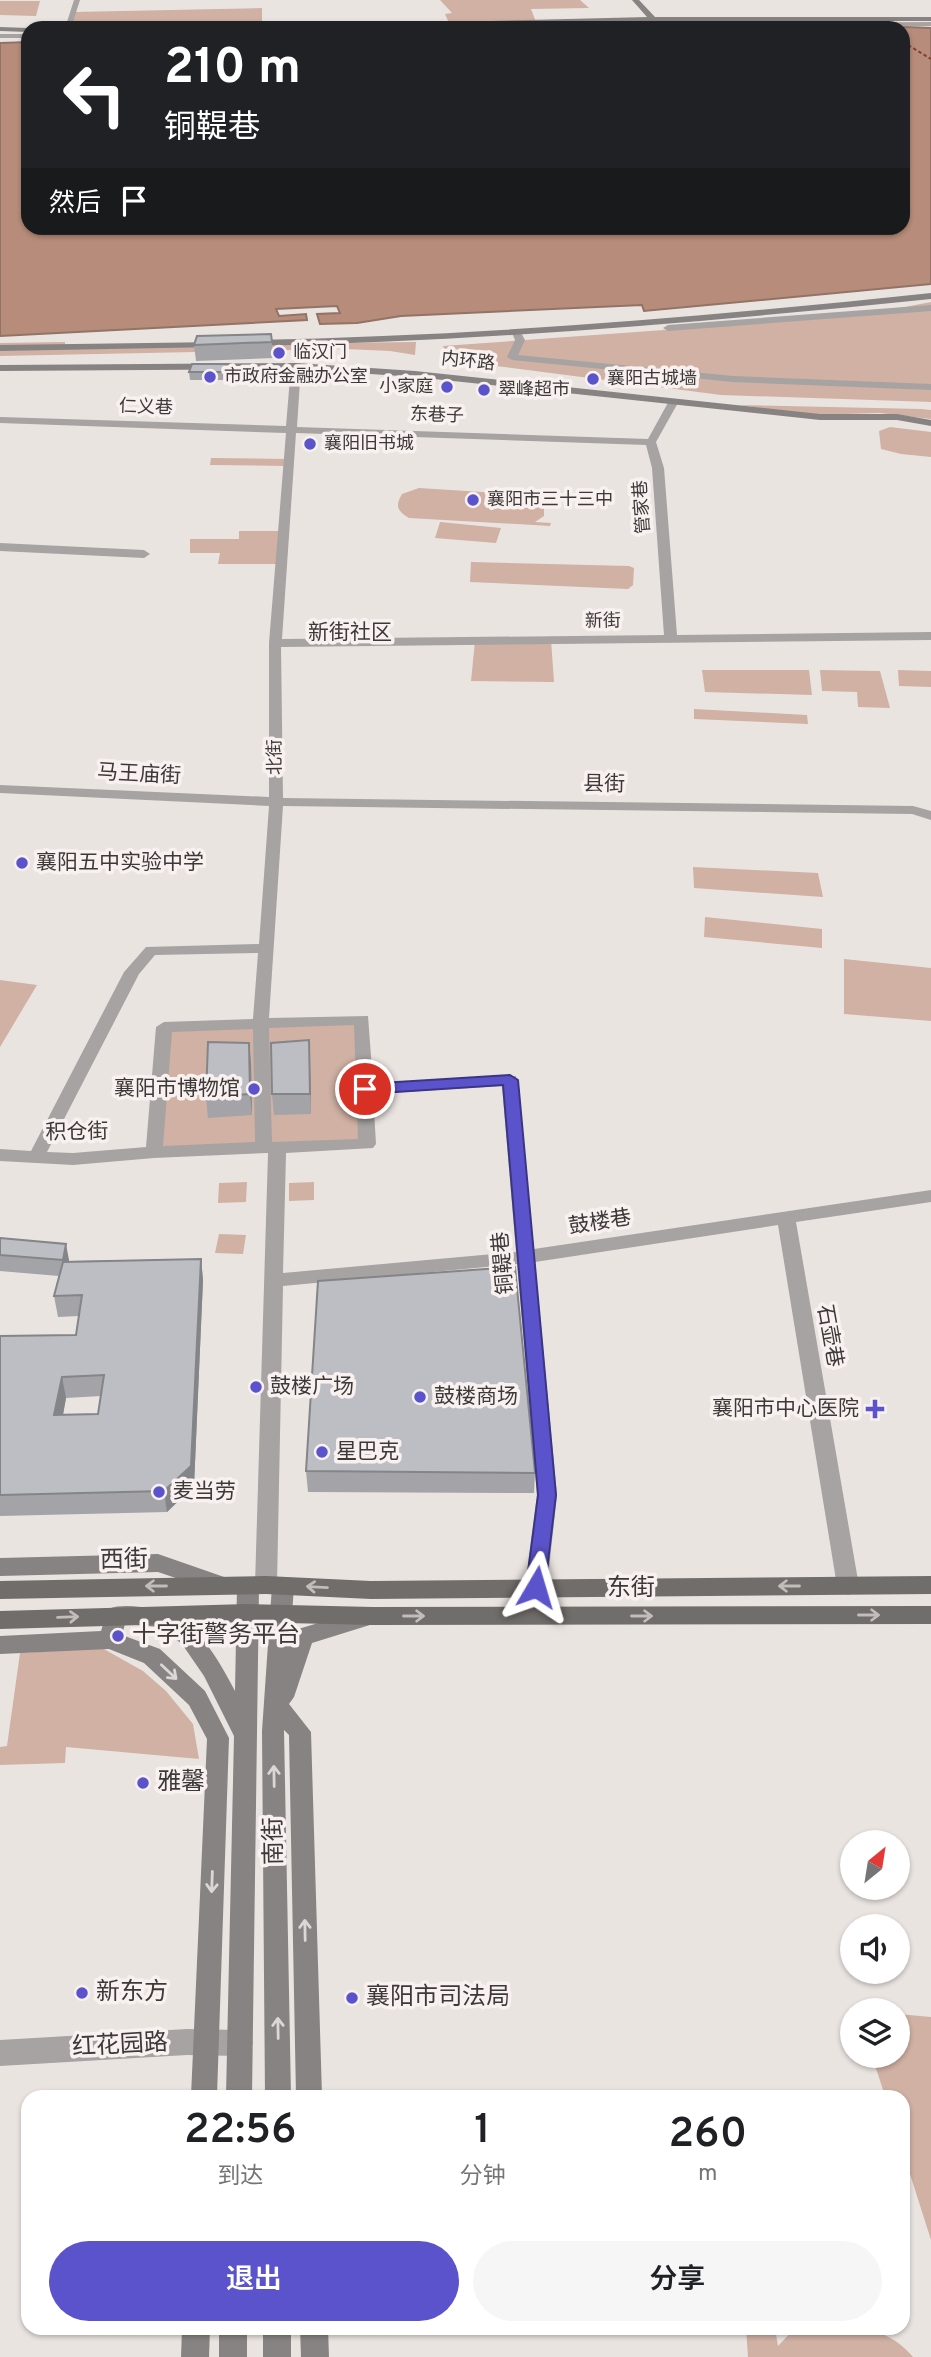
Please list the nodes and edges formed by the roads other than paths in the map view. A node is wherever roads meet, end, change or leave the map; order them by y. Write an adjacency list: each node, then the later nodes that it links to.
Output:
1 (77, 0): 3 (street)
2 (635, 0): 4 (street)
3 (70, 21)
4 (655, 21): 5 (street)
5 (931, 21): 6 (street)
6 (910, 22)
7 (0, 32): 8 (street)
8 (21, 33)
9 (931, 296): 12 (street)
10 (931, 308): 11 (street)
11 (668, 328)
12 (517, 333): 14 (street); 18 (street)
13 (223, 344): 15 (street)
14 (236, 344)
15 (0, 348)
16 (296, 366): 17 (street, 内环路); 19 (street, 内环路); 22 (street, 北街)
17 (0, 368)
18 (931, 387)
19 (674, 401): 21 (street, 内环路); 23 (street)
20 (0, 420): 22 (street, 仁义巷)
21 (931, 424)
22 (291, 430): 23 (street, 东巷子); 28 (street, 北街)
23 (651, 442): 27 (street, 管家巷)
24 (0, 547): 25 (street)
25 (144, 554)
26 (931, 636): 27 (street, 新街)
27 (671, 639): 28 (street, 新街)
28 (275, 643): 30 (street, 北街)
29 (0, 789): 30 (street, 马王庙街)
30 (276, 802): 31 (street, 县街); 32 (street, 北街)
31 (931, 816)
32 (266, 948): 33 (street, 北街); 38 (street)
33 (261, 1024): 34 (street); 35 (street, 北街); 36 (street)
34 (365, 1089): 35 (street, 积仓街); 41 (street, 铜鞮巷)
35 (271, 1148): 36 (street, 积仓街); 42 (street, 北街)
36 (154, 1152): 38 (street, 积仓街)
37 (0, 1155): 38 (street, 积仓街)
38 (36, 1157)
39 (931, 1196): 40 (street, 鼓楼巷)
40 (786, 1218): 41 (street, 鼓楼巷); 47 (street, 石壶巷)
41 (527, 1257): 42 (street, 鼓楼巷); 48 (street, 铜鞮巷)
42 (274, 1280): 44 (street, 北街)
43 (0, 1567): 46 (street)
44 (266, 1585): 46 (main road, 西街); 48 (main road, 东街, one-way to 44); 50 (street, 南街); 51 (street, 南街)
45 (931, 1585): 47 (main road, 东街)
46 (226, 1586): 49 (main road, 西街, one-way to 49)
47 (848, 1586): 48 (main road, 东街, one-way to 48)
48 (536, 1587)
49 (0, 1590)
50 (248, 1613): 51 (main road, 东街); 52 (main road); 59 (street, 南街)
51 (283, 1613): 54 (main road, 东街); 58 (street, 南街)
52 (116, 1615): 55 (main road, one-way to 52); 56 (street); 59 (street)
53 (931, 1615): 54 (main road, 东街, one-way to 53)
54 (373, 1616): 58 (street)
55 (0, 1620)
56 (110, 1640): 57 (street); 61 (street, one-way to 61)
57 (0, 1645)
58 (277, 1720): 65 (street, 南街, one-way to 58); 66 (street, one-way to 58)
59 (246, 1737): 60 (street, 南街)
60 (240, 2043): 61 (street, 红花园路); 64 (street, 南街)
61 (205, 2045): 62 (street, 红花园路); 63 (street)
62 (0, 2053)
63 (204, 2090)
64 (239, 2090)
65 (278, 2090)
66 (309, 2090)
67 (196, 2335): 71 (street)
68 (233, 2335): 72 (street)
69 (277, 2335): 73 (street)
70 (314, 2335): 74 (street)
71 (195, 2357)
72 (233, 2357)
73 (277, 2357)
74 (315, 2357)

